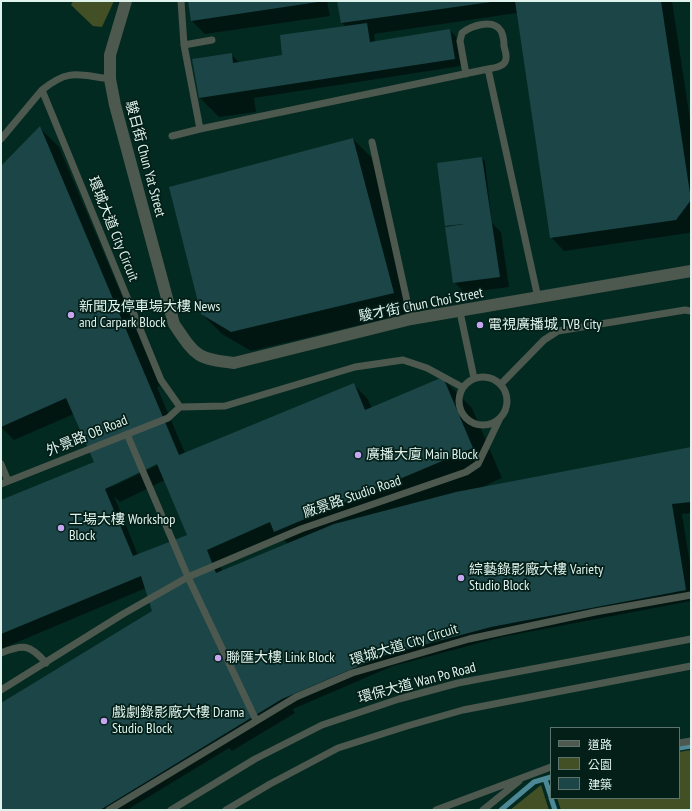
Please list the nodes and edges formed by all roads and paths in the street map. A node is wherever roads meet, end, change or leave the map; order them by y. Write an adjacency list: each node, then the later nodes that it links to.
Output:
1 (126, 1): 7 (street, 駿日街 Chun Yat Street)
2 (181, 1): 4 (lane)
3 (212, 40): 4 (lane)
4 (184, 45): 9 (lane)
5 (488, 69): 6 (lane); 6 (lane); 14 (lane)
6 (466, 74): 9 (lane)
7 (110, 79): 8 (lane); 18 (street, 駿日街 Chun Yat Street)
8 (42, 90): 11 (lane); 22 (lane, 環城大道 City Circuit)
9 (200, 129): 10 (lane)
10 (172, 136)
11 (1, 139)
12 (372, 142): 17 (lane)
13 (691, 271): 14 (street, 駿才街 Chun Choi Street)
14 (538, 298): 16 (street, 駿才街 Chun Choi Street)
15 (691, 311): 20 (lane)
16 (460, 312): 17 (street, 駿才街 Chun Choi Street); 19 (lane)
17 (411, 319): 18 (street, 駿才街 Chun Choi Street)
18 (174, 324)
19 (474, 378): 20 (lane); 21 (lane)
20 (501, 384): 23 (lane)
21 (462, 387): 22 (lane); 23 (lane)
22 (180, 407): 24 (lane, 外景路 OB Road)
23 (500, 418): 27 (lane, 廠景路 Studio Road)
24 (127, 434): 26 (lane, 外景路 OB Road); 27 (lane)
25 (1, 464): 26 (lane)
26 (4, 483)
27 (188, 577): 31 (lane, 廠景路 Studio Road); 34 (lane)
28 (691, 595): 34 (lane, 環城大道 City Circuit)
29 (691, 639): 40 (lane, 環保大道 Wan Po Road)
30 (1, 653): 31 (lane)
31 (46, 663): 33 (lane, 廠景路 Studio Road)
32 (691, 666): 41 (lane)
33 (1, 690)
34 (256, 720): 39 (lane, 環城大道 City Circuit)
35 (691, 741): 36 (lane)
36 (680, 743)
37 (550, 767): 38 (lane)
38 (524, 777): 42 (lane); 43 (lane)
39 (109, 810)
40 (171, 810)
41 (226, 810)
42 (436, 810)
43 (483, 810)

